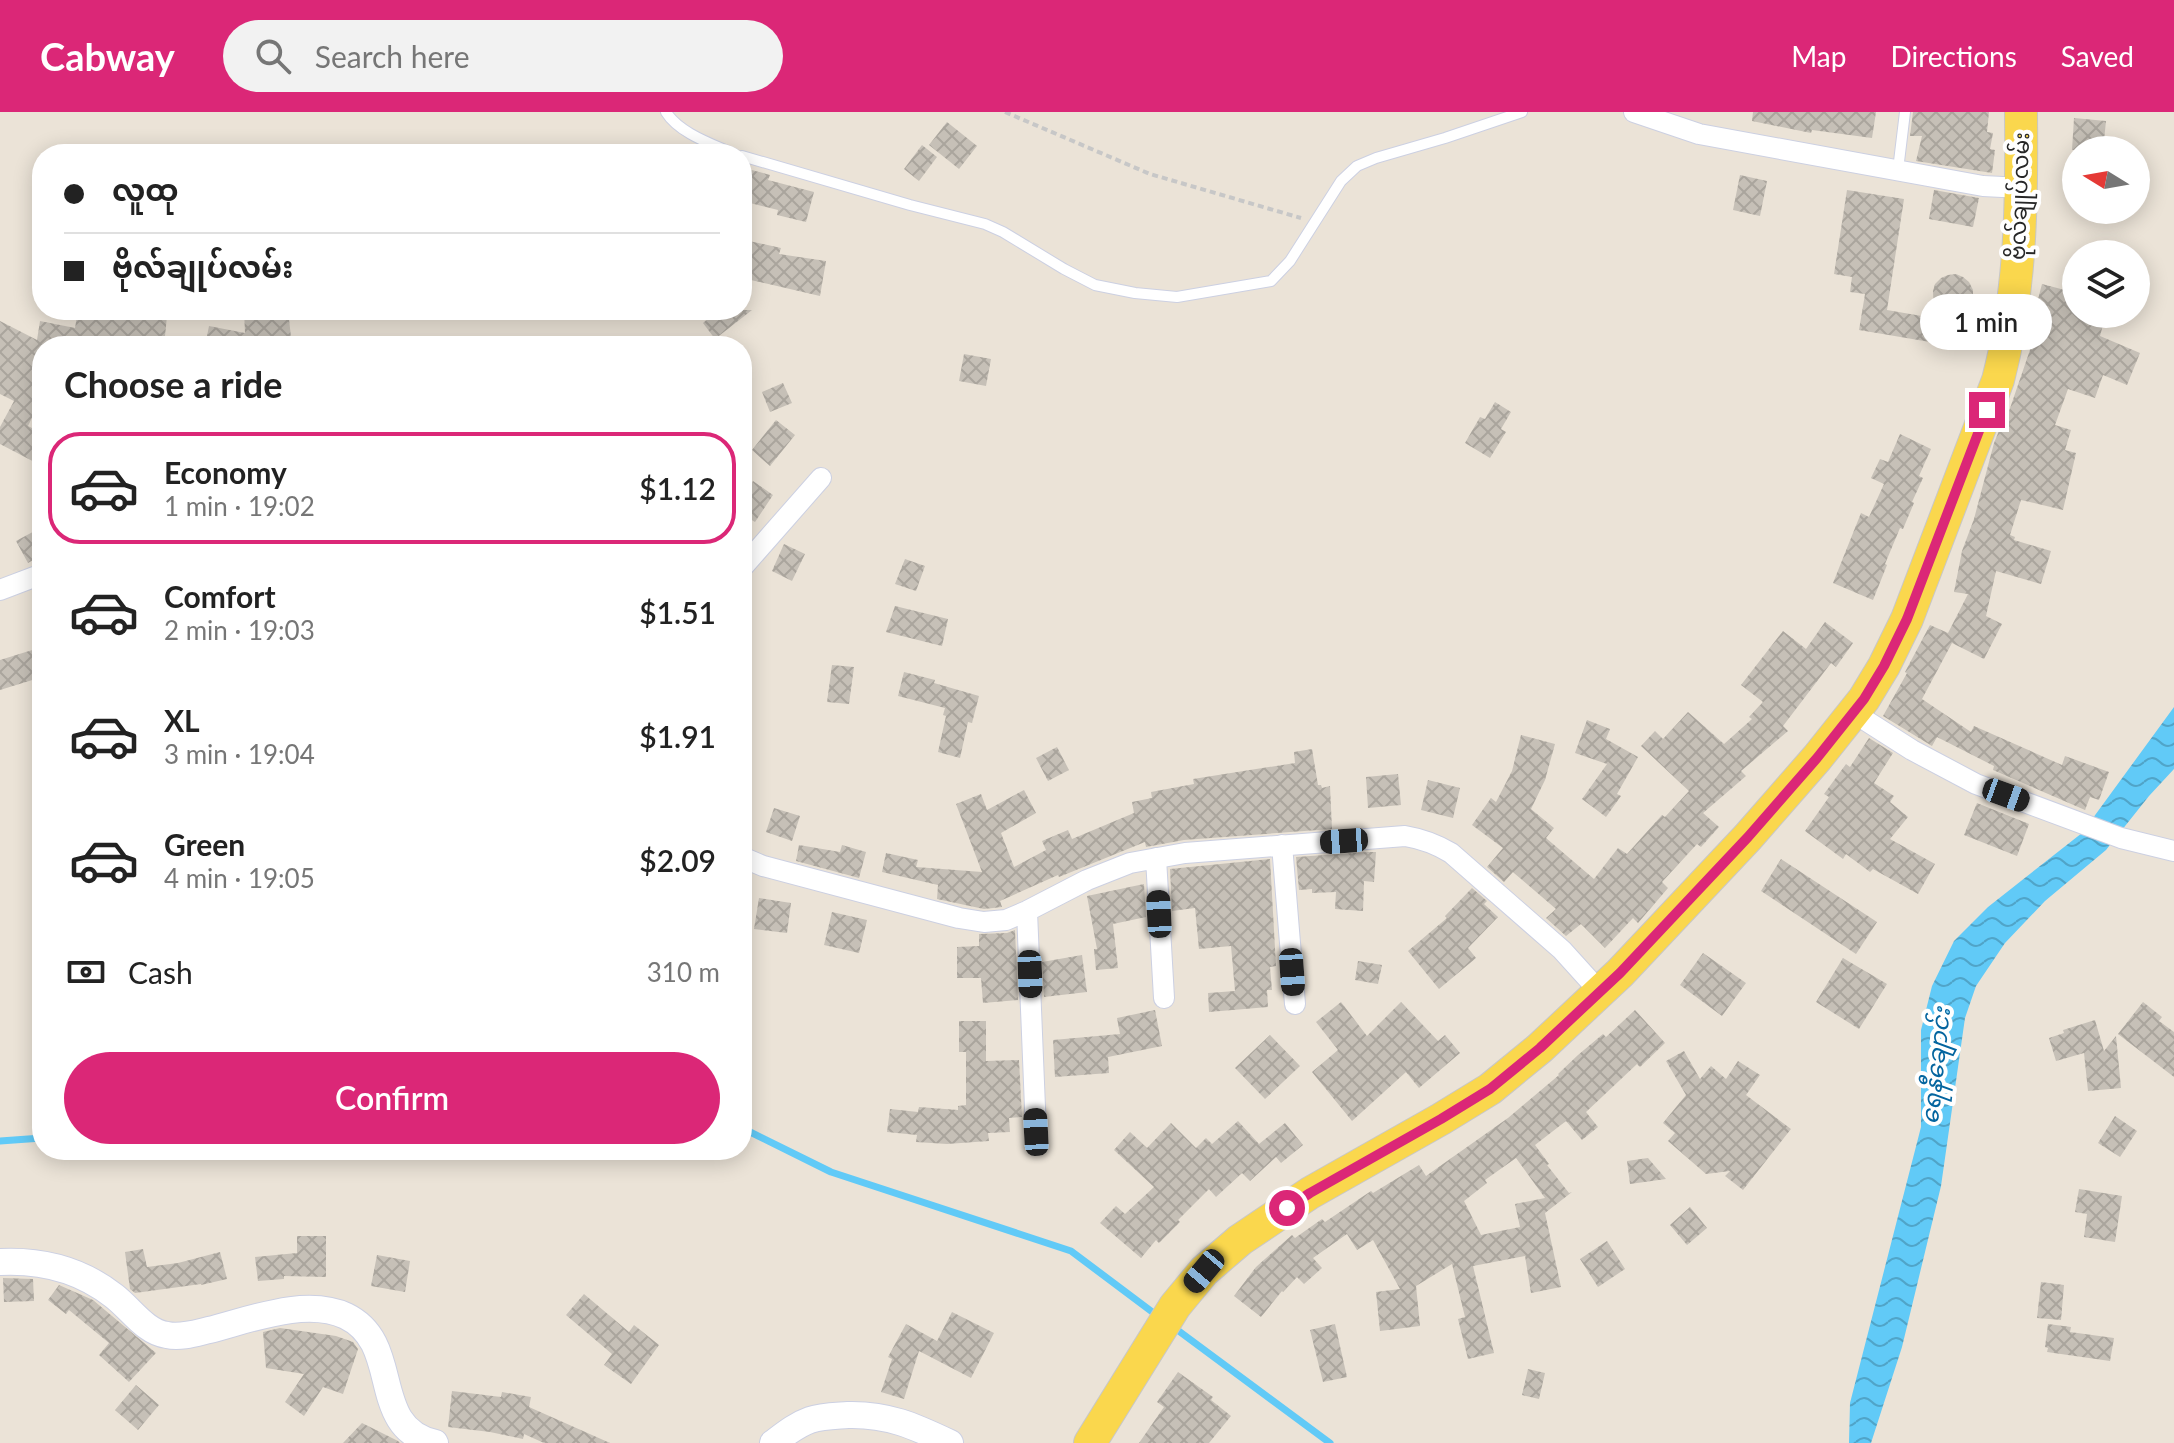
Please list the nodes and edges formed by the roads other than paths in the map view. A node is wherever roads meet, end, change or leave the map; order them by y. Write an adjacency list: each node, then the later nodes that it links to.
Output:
1 (666, 112): 6 (lane)
2 (1522, 112): 7 (lane)
3 (1634, 112): 8 (street)
4 (1905, 112): 8 (lane)
5 (2021, 112): 9 (main road, ဗိုလ်‌ချုပ်‌လမ်း)
6 (714, 144)
7 (752, 159)
8 (1898, 170): 9 (street)
9 (2022, 188): 14 (main road, ဗိုလ်‌ချုပ်‌လမ်း)
10 (821, 478): 11 (street)
11 (752, 557)
12 (32, 578): 13 (street)
13 (0, 590)
14 (1854, 713): 16 (street); 20 (main road, ဗိုလ်‌ချုပ်‌လမ်း)
15 (1282, 845): 17 (street); 20 (street); 22 (street)
16 (2174, 851)
17 (1156, 858): 19 (street); 21 (street)
18 (752, 861): 19 (street)
19 (1027, 911): 23 (street)
20 (1600, 992): 28 (main road, ဗိုလ်‌ချုပ်‌လမ်း)
21 (1164, 998)
22 (1295, 1004)
23 (1036, 1132)
24 (0, 1262): 25 (street)
25 (435, 1443)
26 (773, 1443): 27 (street)
27 (950, 1443)
28 (1090, 1443)

